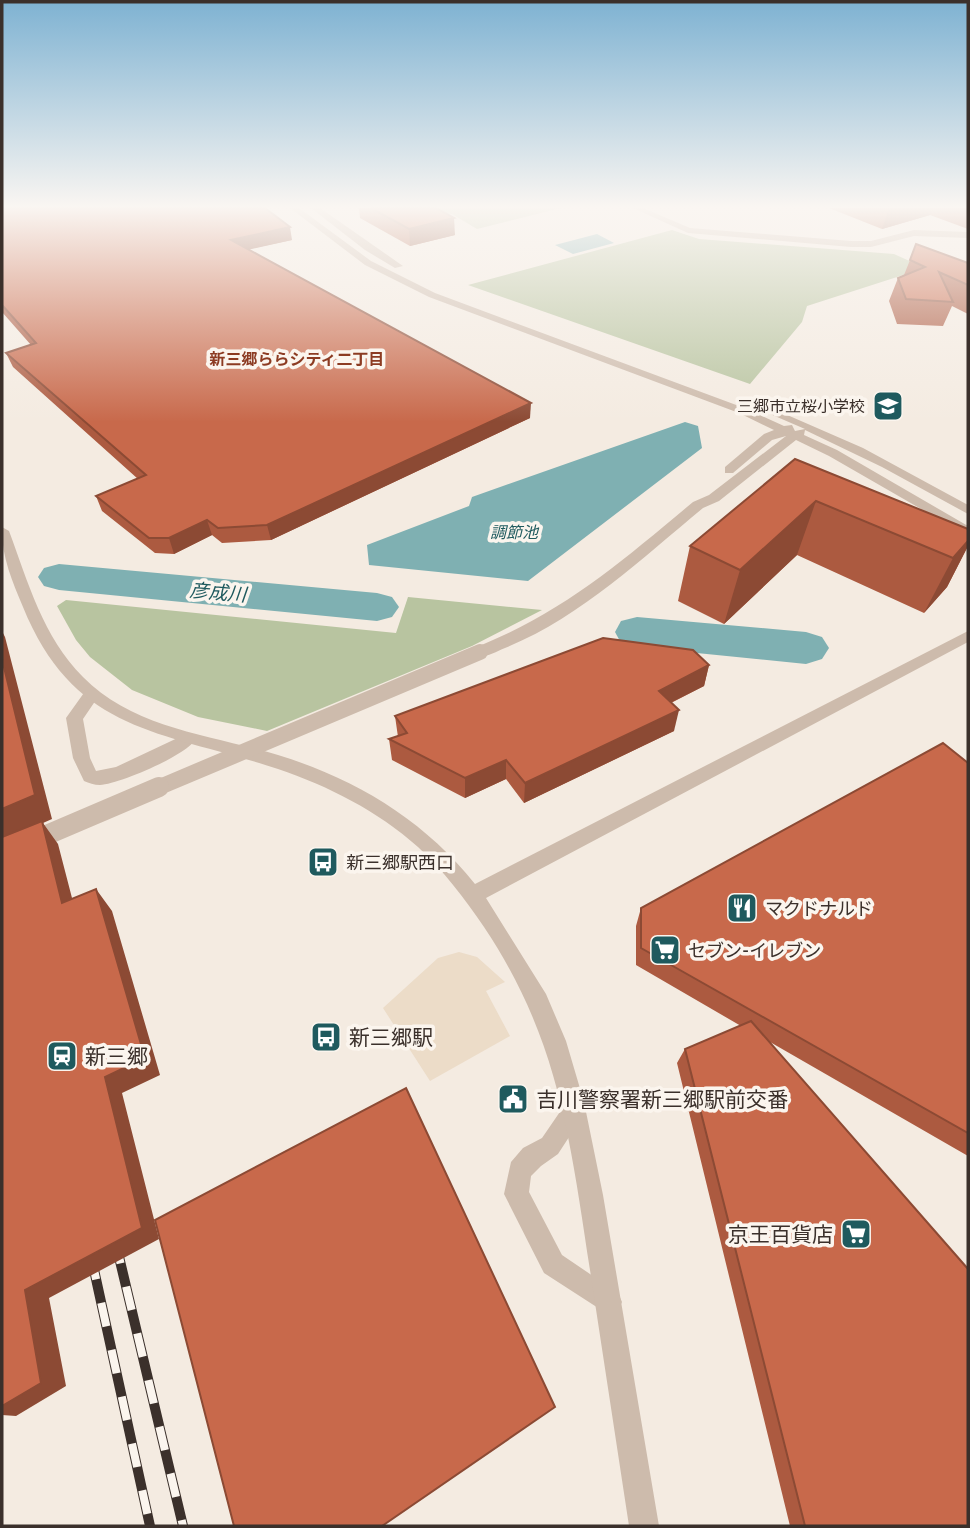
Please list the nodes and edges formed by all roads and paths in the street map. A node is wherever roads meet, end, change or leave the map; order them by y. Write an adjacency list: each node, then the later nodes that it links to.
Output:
1 (401, 279): 4 (street)
2 (427, 279): 3 (street)
3 (809, 425): 4 (street); 5 (street); 7 (street)
4 (781, 429): 5 (street); 6 (street)
5 (797, 436): 6 (street); 9 (street)
6 (698, 505): 13 (street, bridge)
7 (968, 510)
8 (2, 531): 11 (street)
9 (968, 532)
10 (968, 636): 14 (street)
11 (92, 694): 12 (street); 12 (street)
12 (186, 740): 14 (street)
13 (2, 854)
14 (474, 895): 15 (street)
15 (574, 1111): 16 (street); 16 (street)
16 (609, 1303): 17 (street)
17 (644, 1526)

